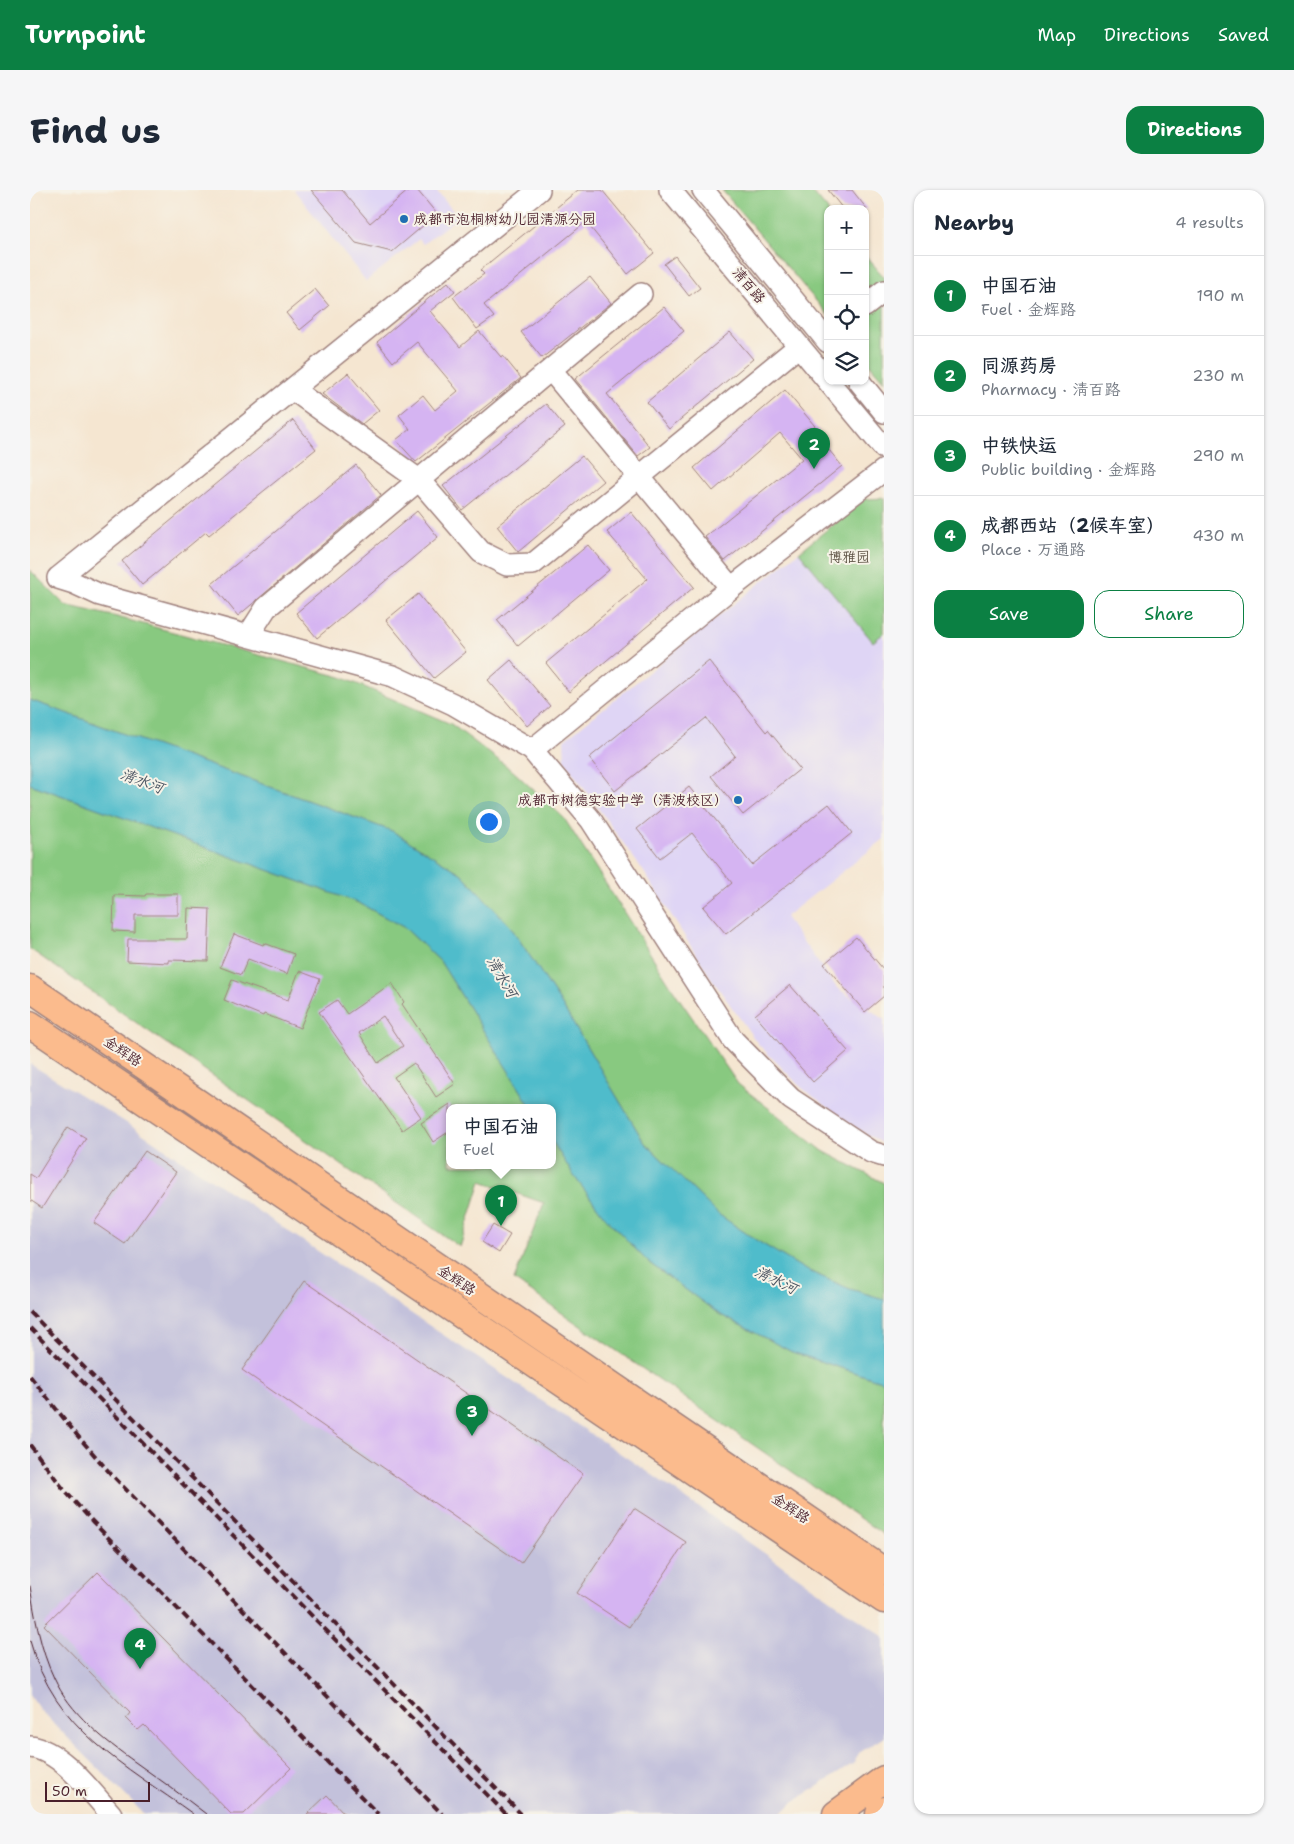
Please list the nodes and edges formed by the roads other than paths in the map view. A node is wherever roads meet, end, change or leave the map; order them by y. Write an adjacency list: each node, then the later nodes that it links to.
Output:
1 (539, 190): 13 (street)
2 (670, 190): 8 (street, 清百路)
3 (703, 190): 7 (street, 清百路)
4 (884, 290): 6 (street)
5 (641, 294): 9 (street)
6 (869, 303)
7 (824, 336)
8 (799, 346): 10 (street, 清百路); 17 (street)
9 (551, 370): 17 (street); 18 (street)
10 (824, 376)
11 (831, 385): 15 (street, 清百路)
12 (862, 385): 14 (street)
13 (292, 389): 18 (street); 20 (street)
14 (884, 412)
15 (884, 448)
16 (884, 470): 19 (street)
17 (638, 478): 18 (street); 19 (street)
18 (419, 480): 20 (street)
19 (731, 588): 21 (street)
20 (248, 636): 21 (street)
21 (532, 750): 24 (street)
22 (30, 988): 25 (main road, 金辉路)
23 (30, 1024): 26 (main road, 金辉路)
24 (884, 1156)
25 (884, 1572)
26 (884, 1600)
27 (30, 1747): 30 (street)
28 (884, 1779): 31 (main road)
29 (884, 1810): 32 (main road)
30 (112, 1814)
31 (836, 1814)
32 (879, 1814)

